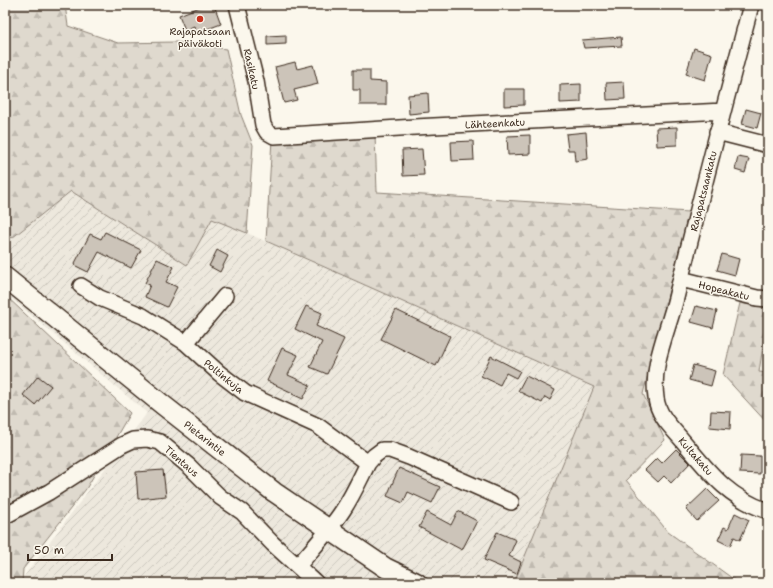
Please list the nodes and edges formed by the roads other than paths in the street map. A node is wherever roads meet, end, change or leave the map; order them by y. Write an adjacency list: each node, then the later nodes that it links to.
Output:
1 (236, 5): 4 (street, Rasikatu)
2 (751, 5): 3 (street, Rajapatsaankatu)
3 (723, 111): 4 (street, Lähteenkatu); 5 (street, Rajapatsaankatu)
4 (267, 132)
5 (717, 132): 6 (street); 8 (street, Rajapatsaankatu)
6 (768, 145)
7 (5, 276): 18 (main road, Pietarintie)
8 (681, 279): 11 (street, Hopeakatu); 13 (street, Rajapatsaankatu)
9 (81, 286): 12 (street, Poltinkuja)
10 (225, 296): 12 (street)
11 (768, 299)
12 (186, 343): 14 (street, Poltinkuja)
13 (655, 377): 16 (street, Kultakatu)
14 (368, 463): 15 (street); 18 (street)
15 (511, 502)
16 (768, 512)
17 (5, 516): 19 (street, Tientaus)
18 (328, 529): 19 (street); 21 (main road, Pietarintie)
19 (298, 566): 20 (street, Tientaus)
20 (316, 583)
21 (417, 583)

